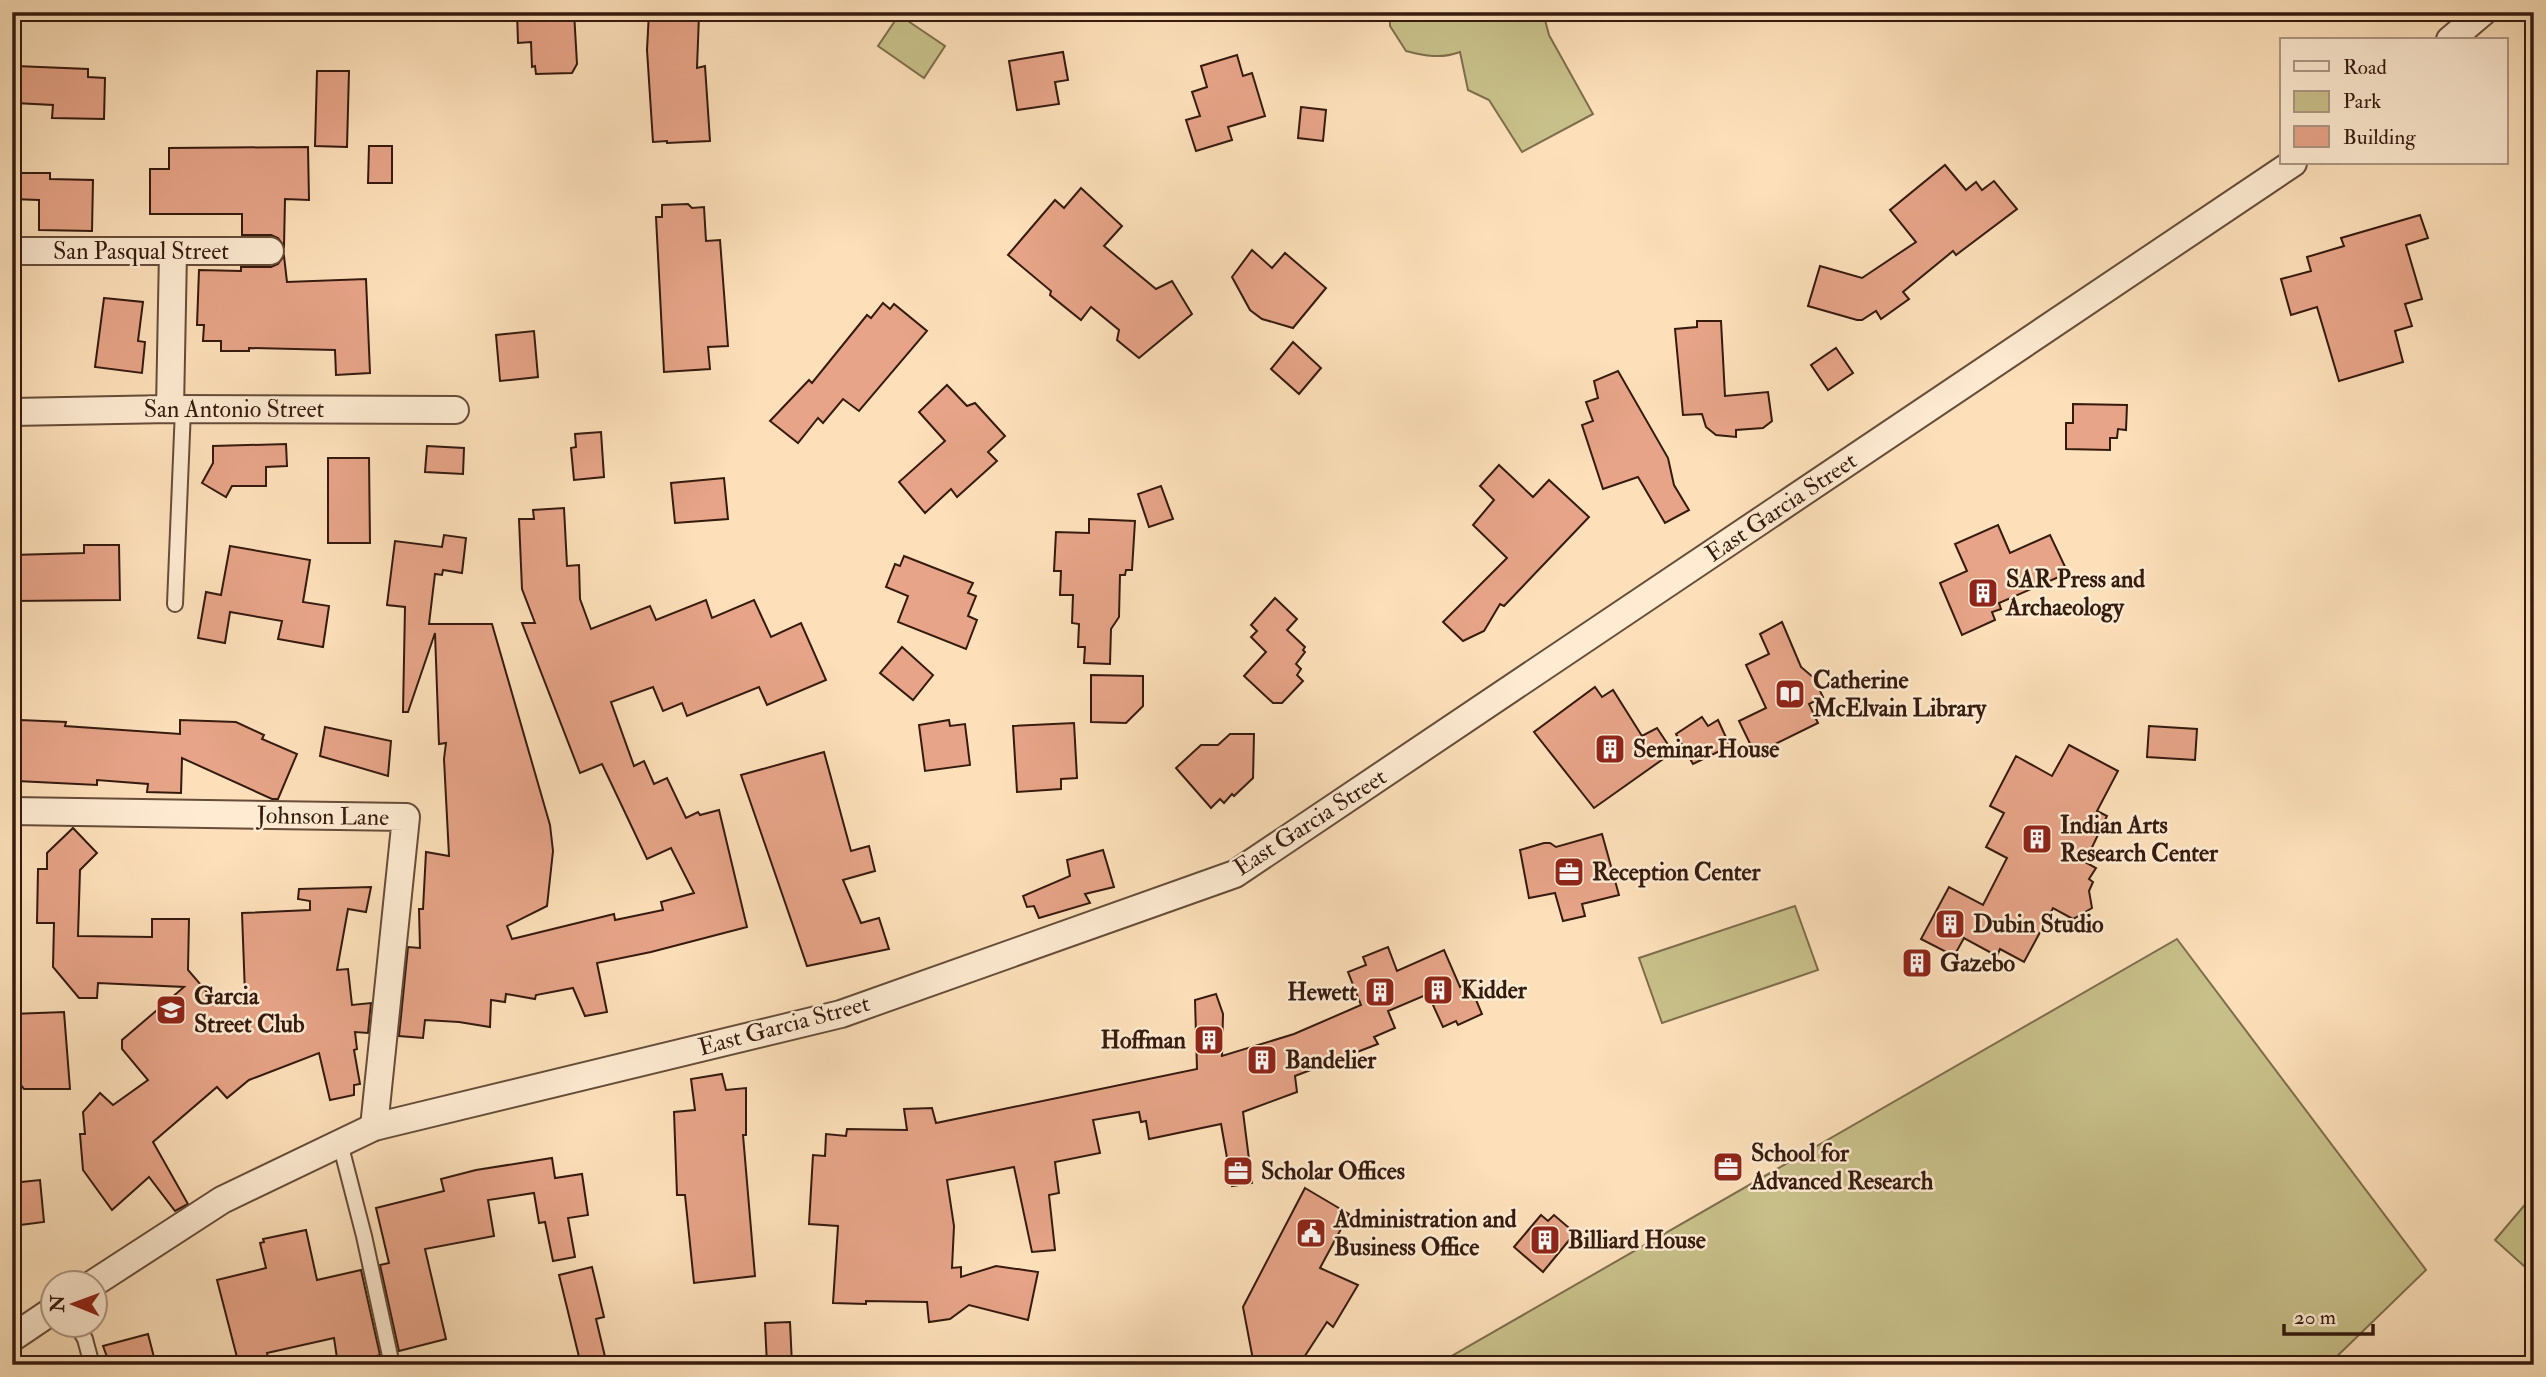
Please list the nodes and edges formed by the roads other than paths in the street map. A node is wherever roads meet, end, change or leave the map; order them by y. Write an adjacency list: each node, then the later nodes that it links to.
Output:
1 (2483, 12): 2 (street)
2 (2452, 38)
3 (2293, 164): 12 (street, East Garcia Street)
4 (12, 251): 6 (street, San Pasqual Street)
5 (270, 251): 6 (street, San Pasqual Street)
6 (173, 252): 7 (street)
7 (176, 409): 8 (street, San Antonio Street); 9 (street, San Antonio Street); 10 (lane)
8 (455, 410)
9 (12, 412)
10 (175, 604)
11 (12, 811): 12 (street, Johnson Lane)
12 (374, 1127): 13 (street, East Garcia Street)
13 (340, 1143): 14 (street, East Garcia Street); 19 (lane)
14 (108, 1274)
15 (38, 1320): 16 (street)
16 (12, 1338)
17 (84, 1338): 18 (lane)
18 (92, 1365)
19 (392, 1365)

